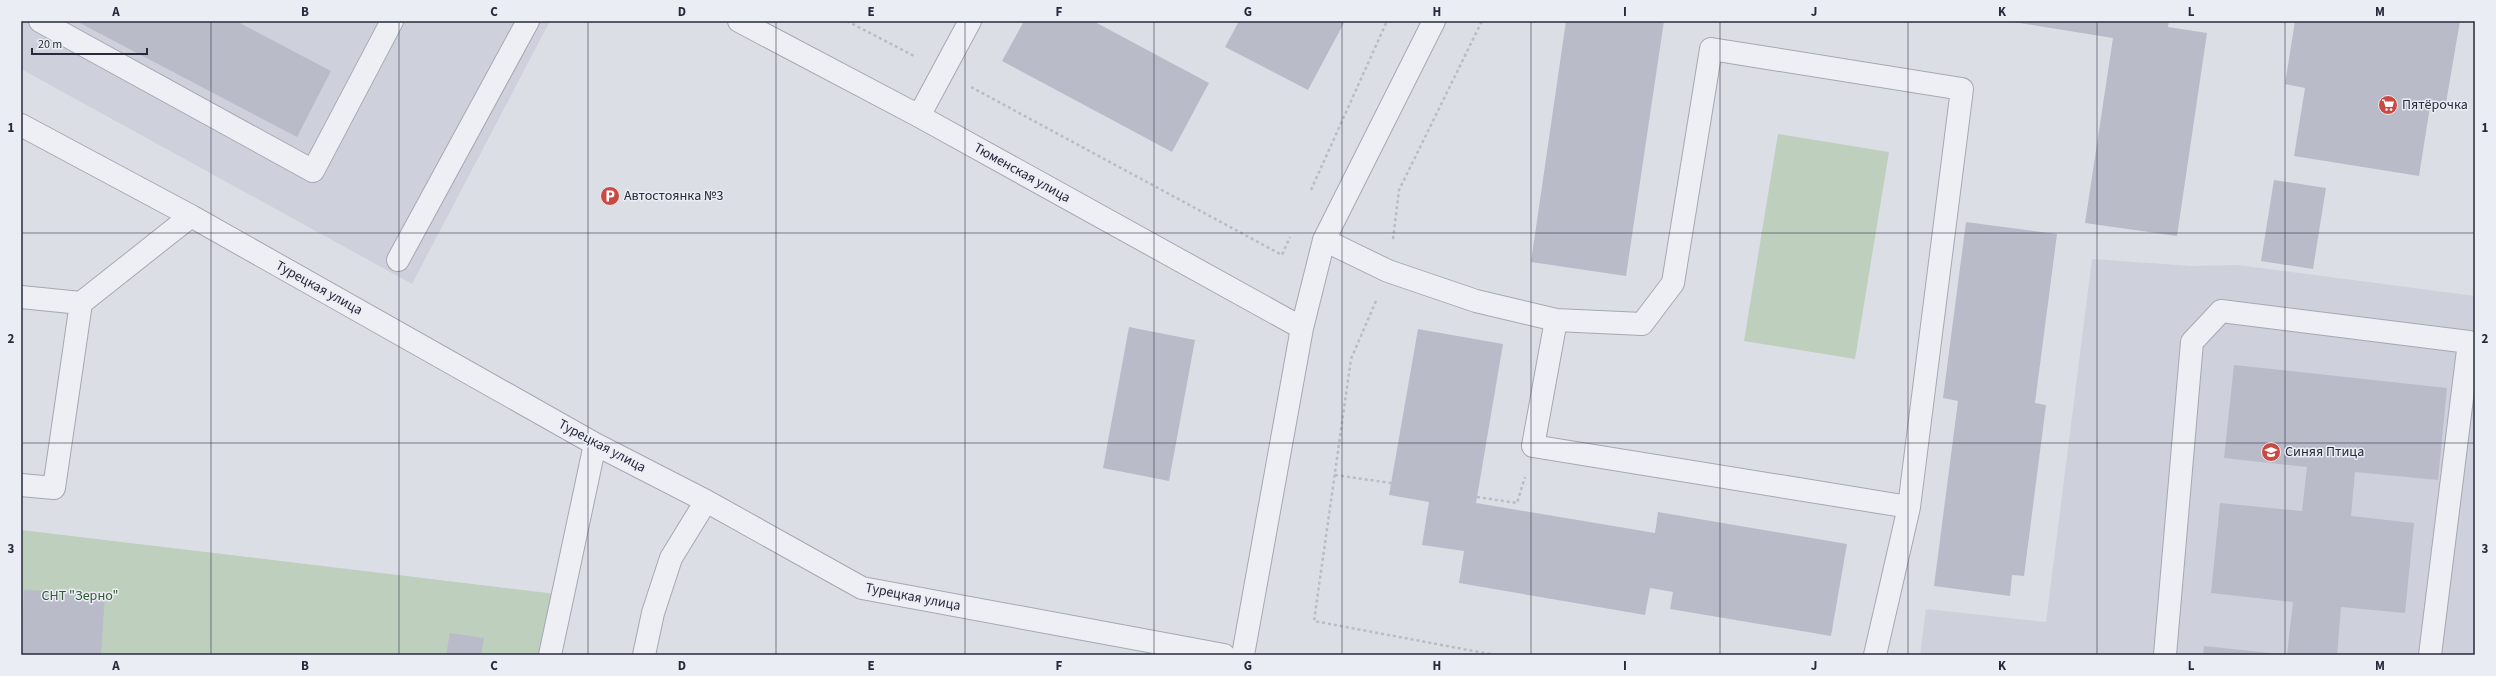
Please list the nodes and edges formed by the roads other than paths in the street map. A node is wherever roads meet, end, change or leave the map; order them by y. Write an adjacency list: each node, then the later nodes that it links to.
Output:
1 (40, 21): 2 (street)
2 (392, 21)
3 (528, 21): 11 (street)
4 (739, 21): 7 (street, Тюменская улица)
5 (970, 21): 7 (street)
6 (1434, 21): 10 (street)
7 (919, 116): 15 (street, Тюменская улица)
8 (21, 125): 9 (street, Турецкая улица)
9 (191, 216): 13 (street); 16 (street, Турецкая улица)
10 (1324, 240): 14 (street); 15 (street)
11 (398, 260)
12 (21, 298): 13 (street)
13 (81, 303): 17 (street)
14 (1556, 320): 19 (street); 19 (street)
15 (1302, 328): 23 (street)
16 (596, 444): 18 (street, Турецкая улица); 20 (street)
17 (21, 485)
18 (706, 501): 21 (street); 22 (street, Турецкая улица)
19 (1909, 507): 24 (street)
20 (550, 655)
21 (644, 655)
22 (1224, 655)
23 (1243, 655)
24 (1875, 655)
25 (2165, 655): 26 (street)
26 (2430, 655)

